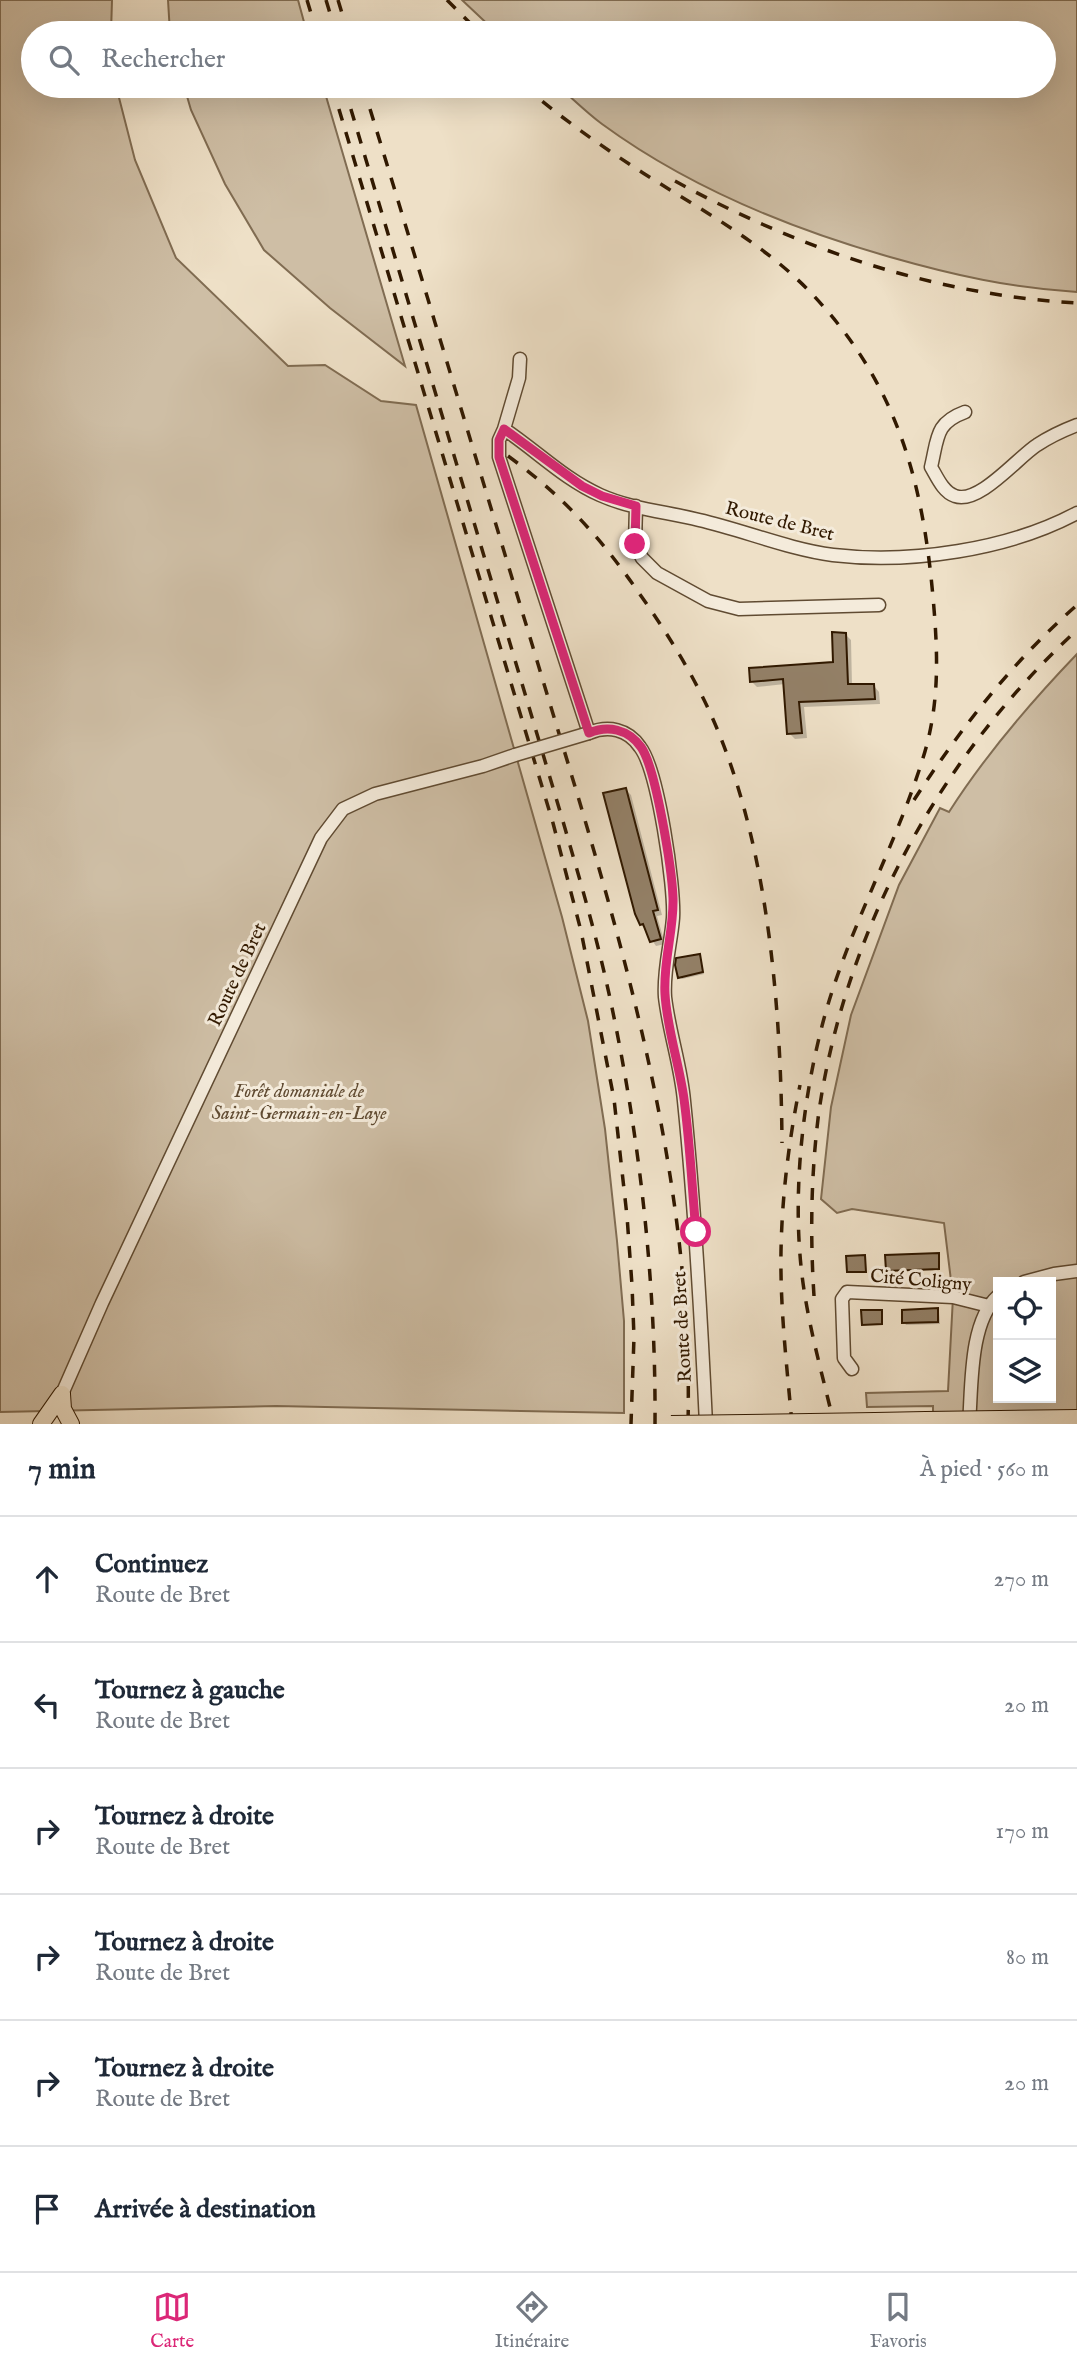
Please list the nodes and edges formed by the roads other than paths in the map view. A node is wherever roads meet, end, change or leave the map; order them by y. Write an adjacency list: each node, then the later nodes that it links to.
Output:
1 (520, 359): 4 (street)
2 (965, 412): 3 (street)
3 (1077, 425)
4 (504, 429): 5 (street, Route de Bret); 8 (street)
5 (636, 506): 6 (street, Route de Bret); 7 (street)
6 (1077, 513)
7 (879, 605)
8 (589, 733): 14 (street, Route de Bret, bridge); 20 (street, Route de Bret)
9 (1077, 1271): 10 (street)
10 (1043, 1277)
11 (993, 1302): 12 (street)
12 (989, 1306): 13 (street, Cité Coligny); 21 (street)
13 (852, 1369)
14 (62, 1394): 16 (main road); 17 (main road); 18 (main road)
15 (1077, 1418): 19 (main road, bridge)
16 (41, 1424)
17 (52, 1424)
18 (71, 1424)
19 (671, 1424)
20 (706, 1424)
21 (969, 1424)

